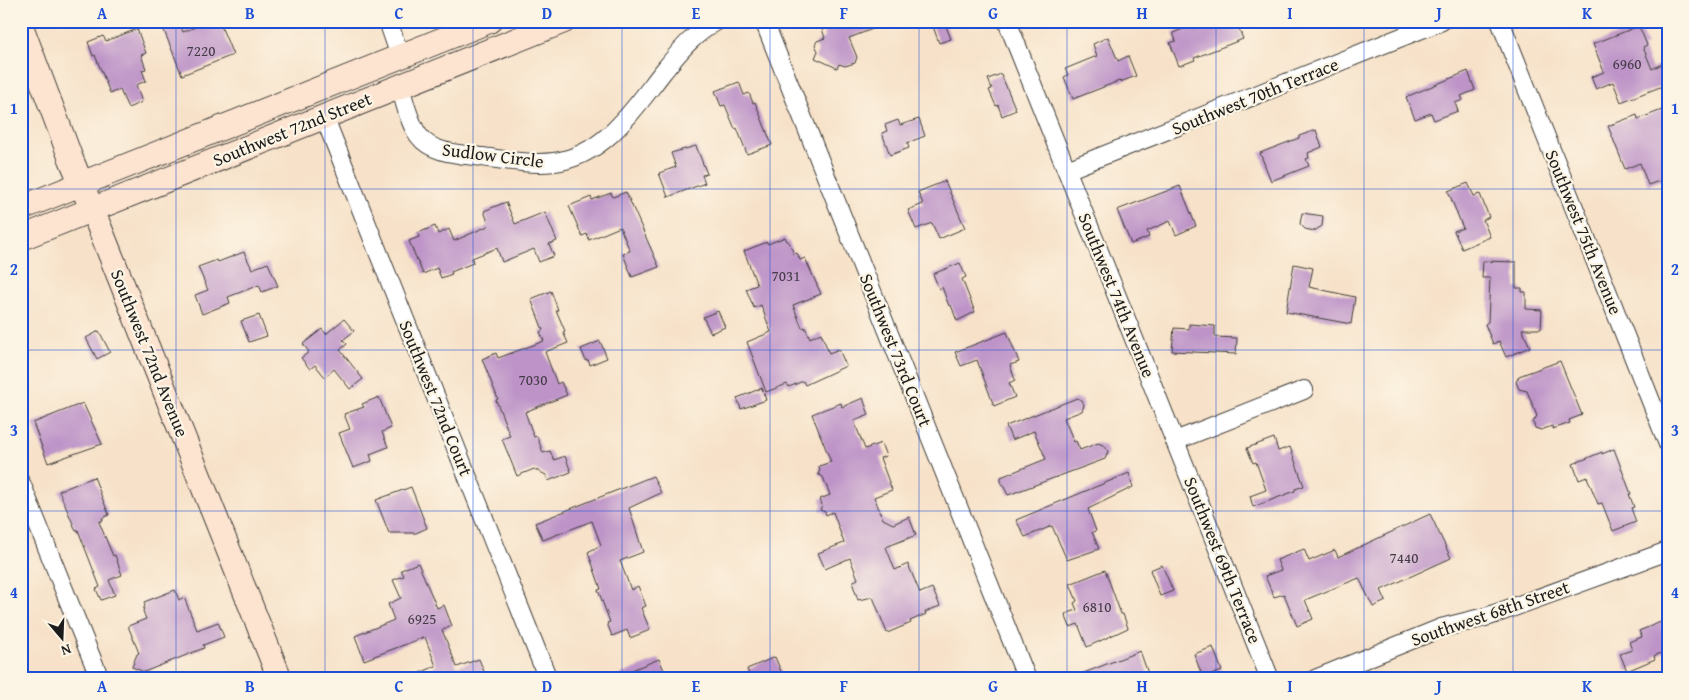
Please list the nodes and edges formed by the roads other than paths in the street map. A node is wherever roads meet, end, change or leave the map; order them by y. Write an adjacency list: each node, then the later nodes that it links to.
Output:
1 (388, 21): 11 (street)
2 (489, 21): 10 (main road, Southwest 72nd Street)
3 (564, 21): 12 (main road, Southwest 72nd Street)
4 (717, 21): 12 (street, Sudlow Circle)
5 (764, 21): 27 (street, Southwest 73rd Court)
6 (1007, 21): 14 (street, Southwest 74th Avenue)
7 (1442, 21): 14 (street, Southwest 70th Terrace)
8 (1500, 21): 21 (street, Southwest 75th Avenue)
9 (21, 26): 15 (main road, Southwest 72nd Avenue)
10 (426, 46): 11 (main road, Southwest 72nd Street); 12 (main road)
11 (400, 56): 15 (main road, Southwest 72nd Street)
12 (400, 86): 13 (main road, Southwest 72nd Street)
13 (324, 116): 17 (main road, Southwest 72nd Street); 26 (street, Southwest 72nd Court)
14 (1067, 170): 20 (street, Southwest 74th Avenue)
15 (81, 184): 16 (main road, Southwest 72nd Street); 17 (main road, Southwest 72nd Avenue)
16 (21, 208)
17 (92, 209): 18 (main road, Southwest 72nd Street); 25 (main road, Southwest 72nd Avenue)
18 (21, 238)
19 (1304, 390): 20 (street)
20 (1175, 441): 28 (street, Southwest 69th Terrace)
21 (1668, 444)
22 (21, 483): 24 (street)
23 (1668, 551): 29 (street, Southwest 68th Street)
24 (100, 679)
25 (280, 679)
26 (548, 679)
27 (1027, 679)
28 (1270, 679)
29 (1315, 679)

